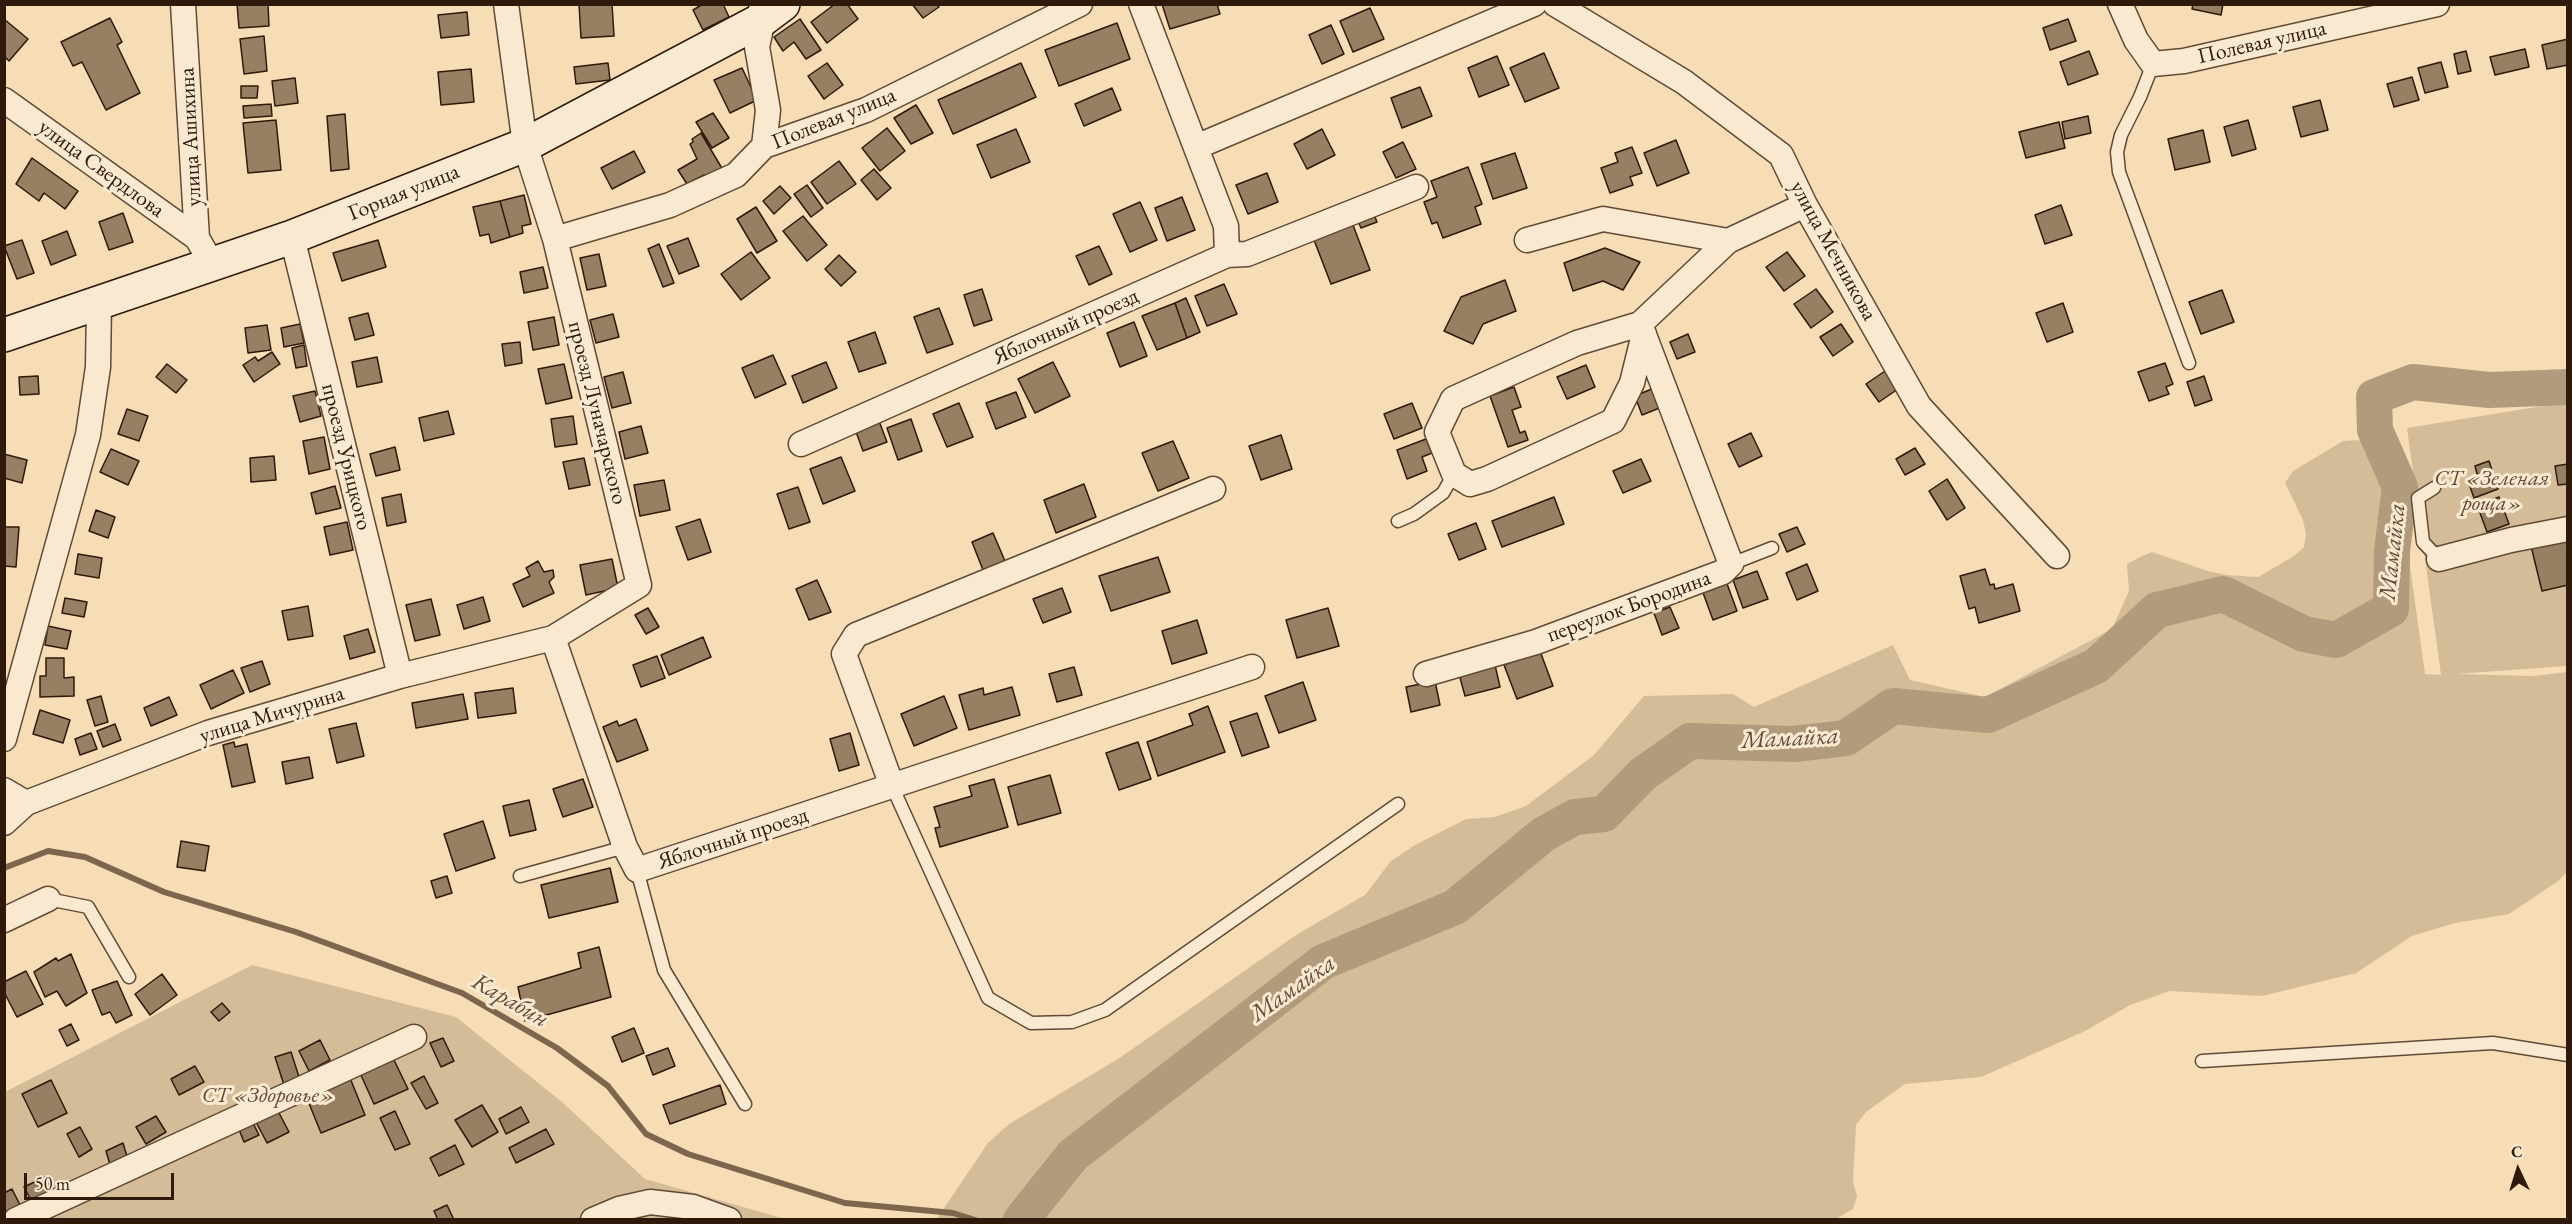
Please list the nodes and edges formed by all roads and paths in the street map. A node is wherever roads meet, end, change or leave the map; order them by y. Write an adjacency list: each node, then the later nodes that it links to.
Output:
1 (183, 4): 21 (street, улица Ашихина)
2 (506, 4): 12 (street, проезд Луначарского)
3 (1080, 4): 13 (street, Полевая улица)
4 (1141, 4): 14 (street)
5 (1534, 4): 14 (street)
6 (1555, 4): 16 (street, улица Мечникова)
7 (2120, 4): 10 (street)
8 (2437, 4): 10 (street, Полевая улица)
9 (769, 9): 12 (street, Горная улица); 13 (street)
10 (2153, 64): 26 (lane)
11 (4, 100): 21 (street, улица Свердлова)
12 (525, 146): 17 (street, Горная улица); 18 (street, проезд Луначарского)
13 (764, 146): 18 (street, Полевая улица)
14 (1196, 147): 22 (street)
15 (1416, 187): 22 (street, Яблочный проезд)
16 (1805, 205): 20 (street); 34 (street, улица Мечникова)
17 (292, 237): 21 (street, Горная улица); 40 (street, проезд Урицкого)
18 (555, 239): 37 (street, проезд Луначарского)
19 (1527, 240): 20 (street)
20 (1728, 241): 24 (street)
21 (205, 252): 23 (street, Горная улица)
22 (1227, 255): 27 (street, Яблочный проезд)
23 (99, 303): 25 (street, Горная улица); 41 (street)
24 (1642, 329): 28 (street); 28 (street); 36 (street, переулок Бородина)
25 (4, 335)
26 (2189, 363)
27 (801, 444)
28 (1454, 474): 31 (lane)
29 (2434, 488): 35 (lane)
30 (1213, 489): 42 (street)
31 (1398, 521)
32 (2568, 529): 35 (street)
33 (1772, 548): 36 (lane)
34 (2057, 556)
35 (2439, 559)
36 (1731, 564): 39 (street, переулок Бородина)
37 (553, 638): 40 (street, улица Мичурина); 47 (street, Яблочный проезд)
38 (1252, 667): 42 (street, Яблочный проезд)
39 (1426, 674)
40 (400, 676): 44 (street, улица Мичурина)
41 (4, 739)
42 (892, 786): 45 (lane); 48 (street, Яблочный проезд)
43 (4, 790): 44 (street)
44 (26, 803): 46 (street, улица Мичурина)
45 (1398, 804)
46 (4, 823)
47 (625, 847): 48 (street, Яблочный проезд); 49 (lane)
48 (637, 870): 56 (lane)
49 (520, 876)
50 (48, 899): 51 (street); 52 (lane)
51 (4, 920)
52 (129, 977)
53 (414, 1037): 57 (street)
54 (2568, 1055): 55 (lane)
55 (2202, 1061)
56 (745, 1104)
57 (16, 1220)
58 (593, 1220): 59 (street)
59 (729, 1220)

